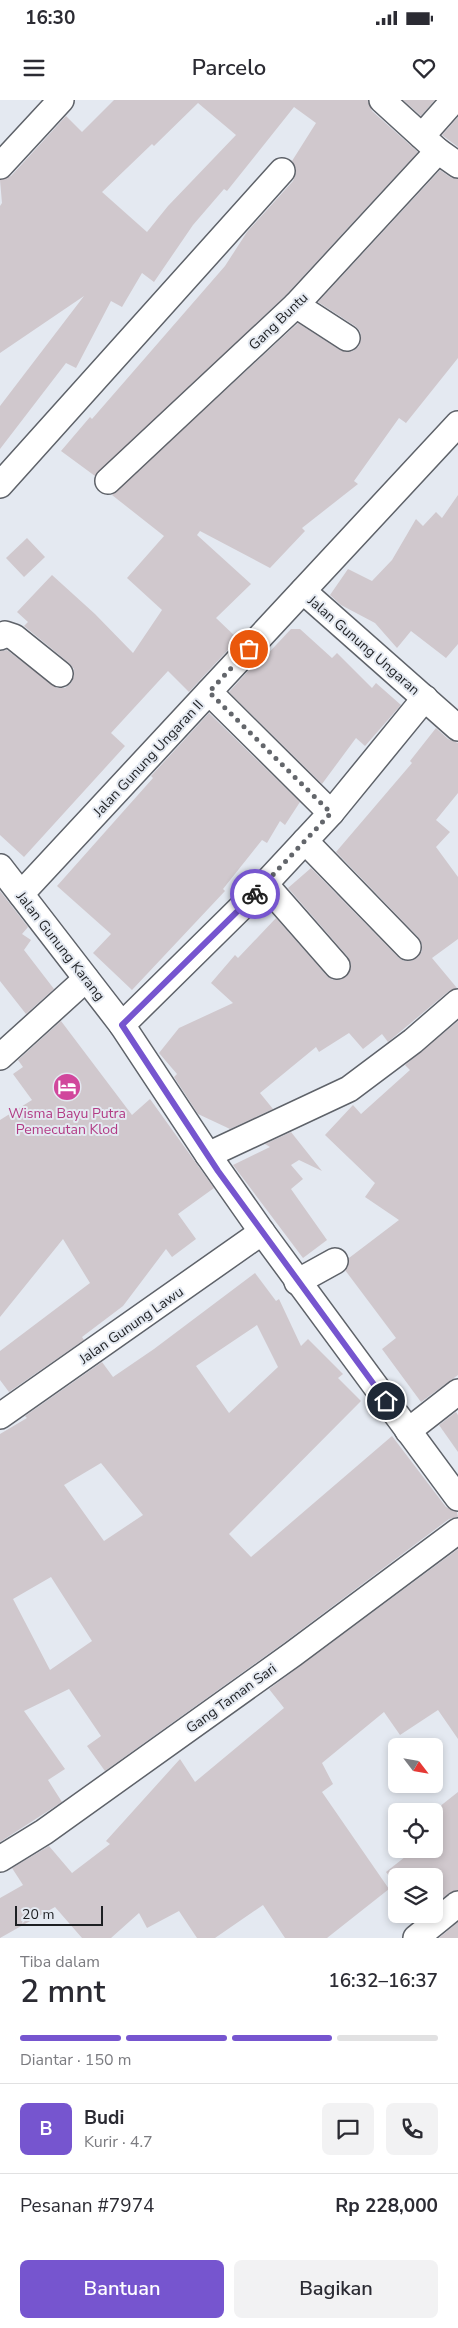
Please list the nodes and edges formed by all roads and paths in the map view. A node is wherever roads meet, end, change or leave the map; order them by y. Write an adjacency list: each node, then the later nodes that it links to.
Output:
1 (61, 100): 5 (street)
2 (382, 100): 4 (street)
3 (454, 100): 4 (street, Gang Buntu)
4 (440, 151): 7 (street, Gang Buntu)
5 (0, 166)
6 (282, 171): 11 (street)
7 (296, 305): 8 (street); 10 (street, Gang Buntu)
8 (347, 338)
9 (458, 424): 12 (street, Jalan Gunung Ungaran II)
10 (108, 481)
11 (0, 485)
12 (303, 591): 15 (street, Jalan Gunung Ungaran II); 16 (street, Jalan Gunung Ungaran)
13 (0, 637): 14 (street)
14 (60, 674)
15 (209, 692): 18 (street); 22 (street, Jalan Gunung Ungaran II)
16 (425, 698): 17 (street, Jalan Gunung Ungaran); 18 (street, Jalan Gunung Ungaran)
17 (458, 728)
18 (331, 813): 19 (street, Jalan Gunung Ungaran)
19 (305, 841): 21 (street, Jalan Gunung Ungaran); 23 (street)
20 (0, 867): 22 (street, Jalan Gunung Karang)
21 (266, 884): 24 (street); 27 (street, Jalan Gunung Ungaran)
22 (21, 894): 25 (street, Jalan Gunung Karang)
23 (408, 947)
24 (337, 966)
25 (86, 979): 27 (street, Jalan Gunung Karang); 28 (street)
26 (458, 1002): 29 (street)
27 (122, 1025): 29 (street, Jalan Gunung Karang)
28 (0, 1058)
29 (208, 1156): 30 (street, Jalan Gunung Karang)
30 (262, 1232): 32 (street, Jalan Gunung Karang); 34 (street, Jalan Gunung Lawu)
31 (335, 1261): 32 (street)
32 (297, 1282): 35 (street, Jalan Gunung Karang)
33 (458, 1392): 35 (street)
34 (0, 1416)
35 (408, 1431): 36 (street, Jalan Gunung Karang)
36 (458, 1498)
37 (458, 1531): 38 (street, Gang Taman Sari)
38 (0, 1859)
39 (458, 1904): 40 (street)
40 (416, 1938)

